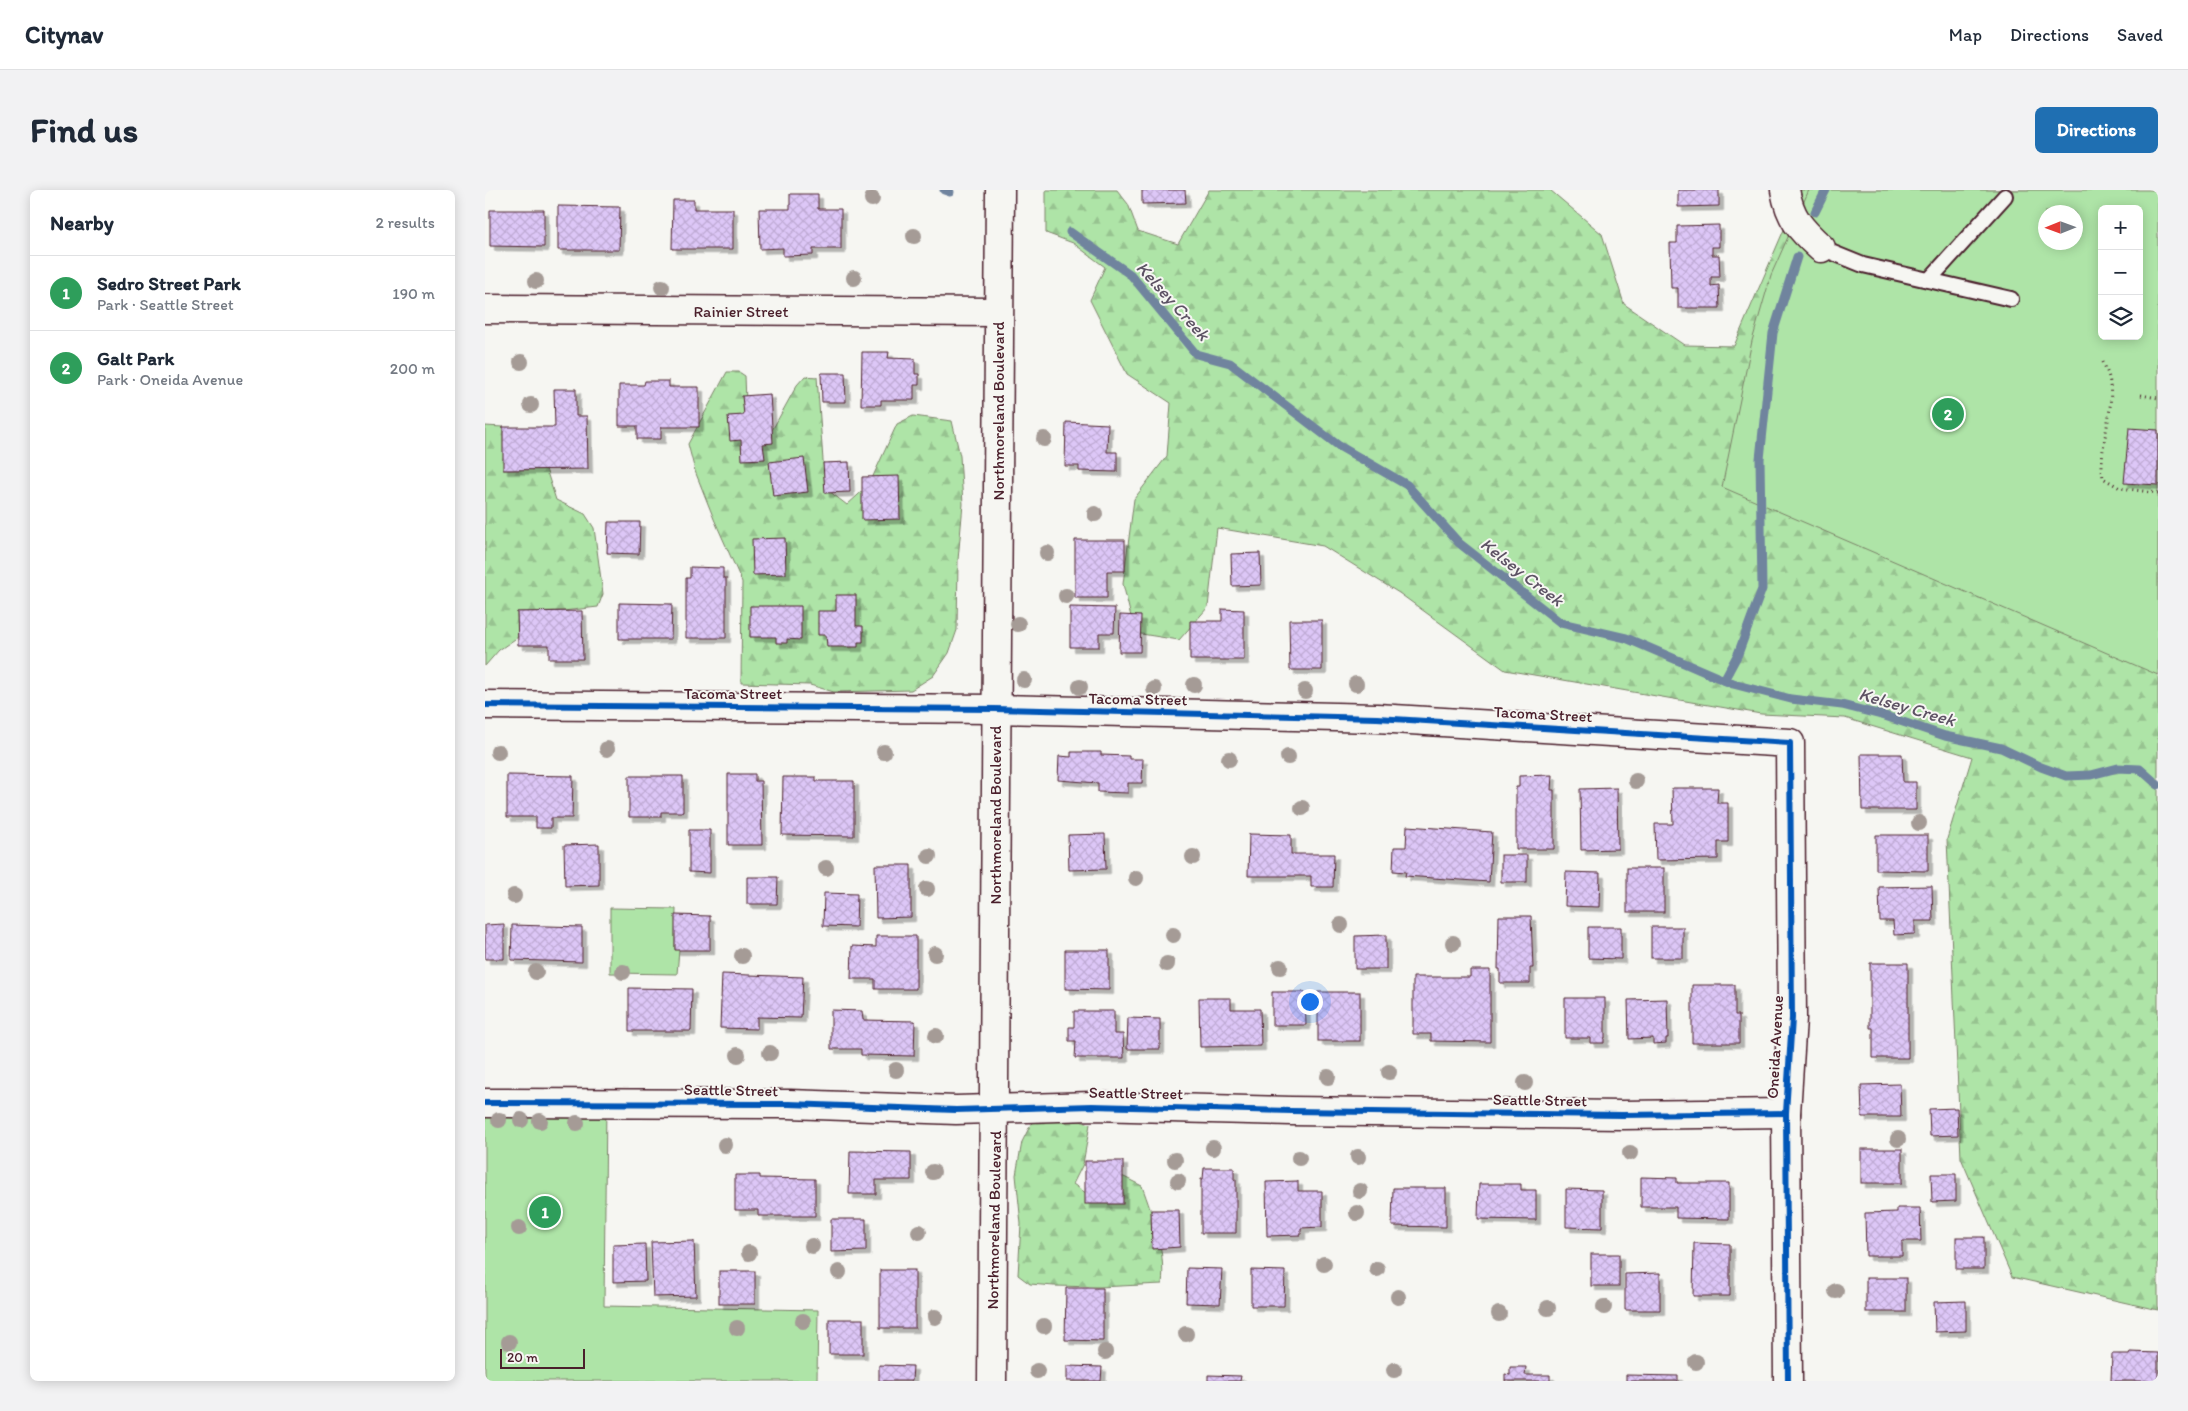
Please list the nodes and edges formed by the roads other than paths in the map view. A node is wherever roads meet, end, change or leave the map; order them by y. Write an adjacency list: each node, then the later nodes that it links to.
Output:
1 (999, 190): 8 (street, Northmoreland Boulevard)
2 (1785, 190): 4 (street)
3 (2005, 196): 5 (lane)
4 (1821, 248): 5 (lane)
5 (1929, 280): 6 (lane)
6 (2011, 299)
7 (485, 309): 8 (street, Rainier Street)
8 (998, 312): 10 (street, Northmoreland Boulevard)
9 (485, 705): 10 (street, Tacoma Street)
10 (995, 709): 11 (street, Tacoma Street); 13 (street, Northmoreland Boulevard)
11 (1790, 743): 14 (street, Oneida Avenue)
12 (485, 1103): 13 (street, Seattle Street)
13 (995, 1108): 14 (street, Seattle Street); 15 (street, Northmoreland Boulevard)
14 (1786, 1113): 16 (street, Oneida Avenue)
15 (993, 1381)
16 (1788, 1381)

